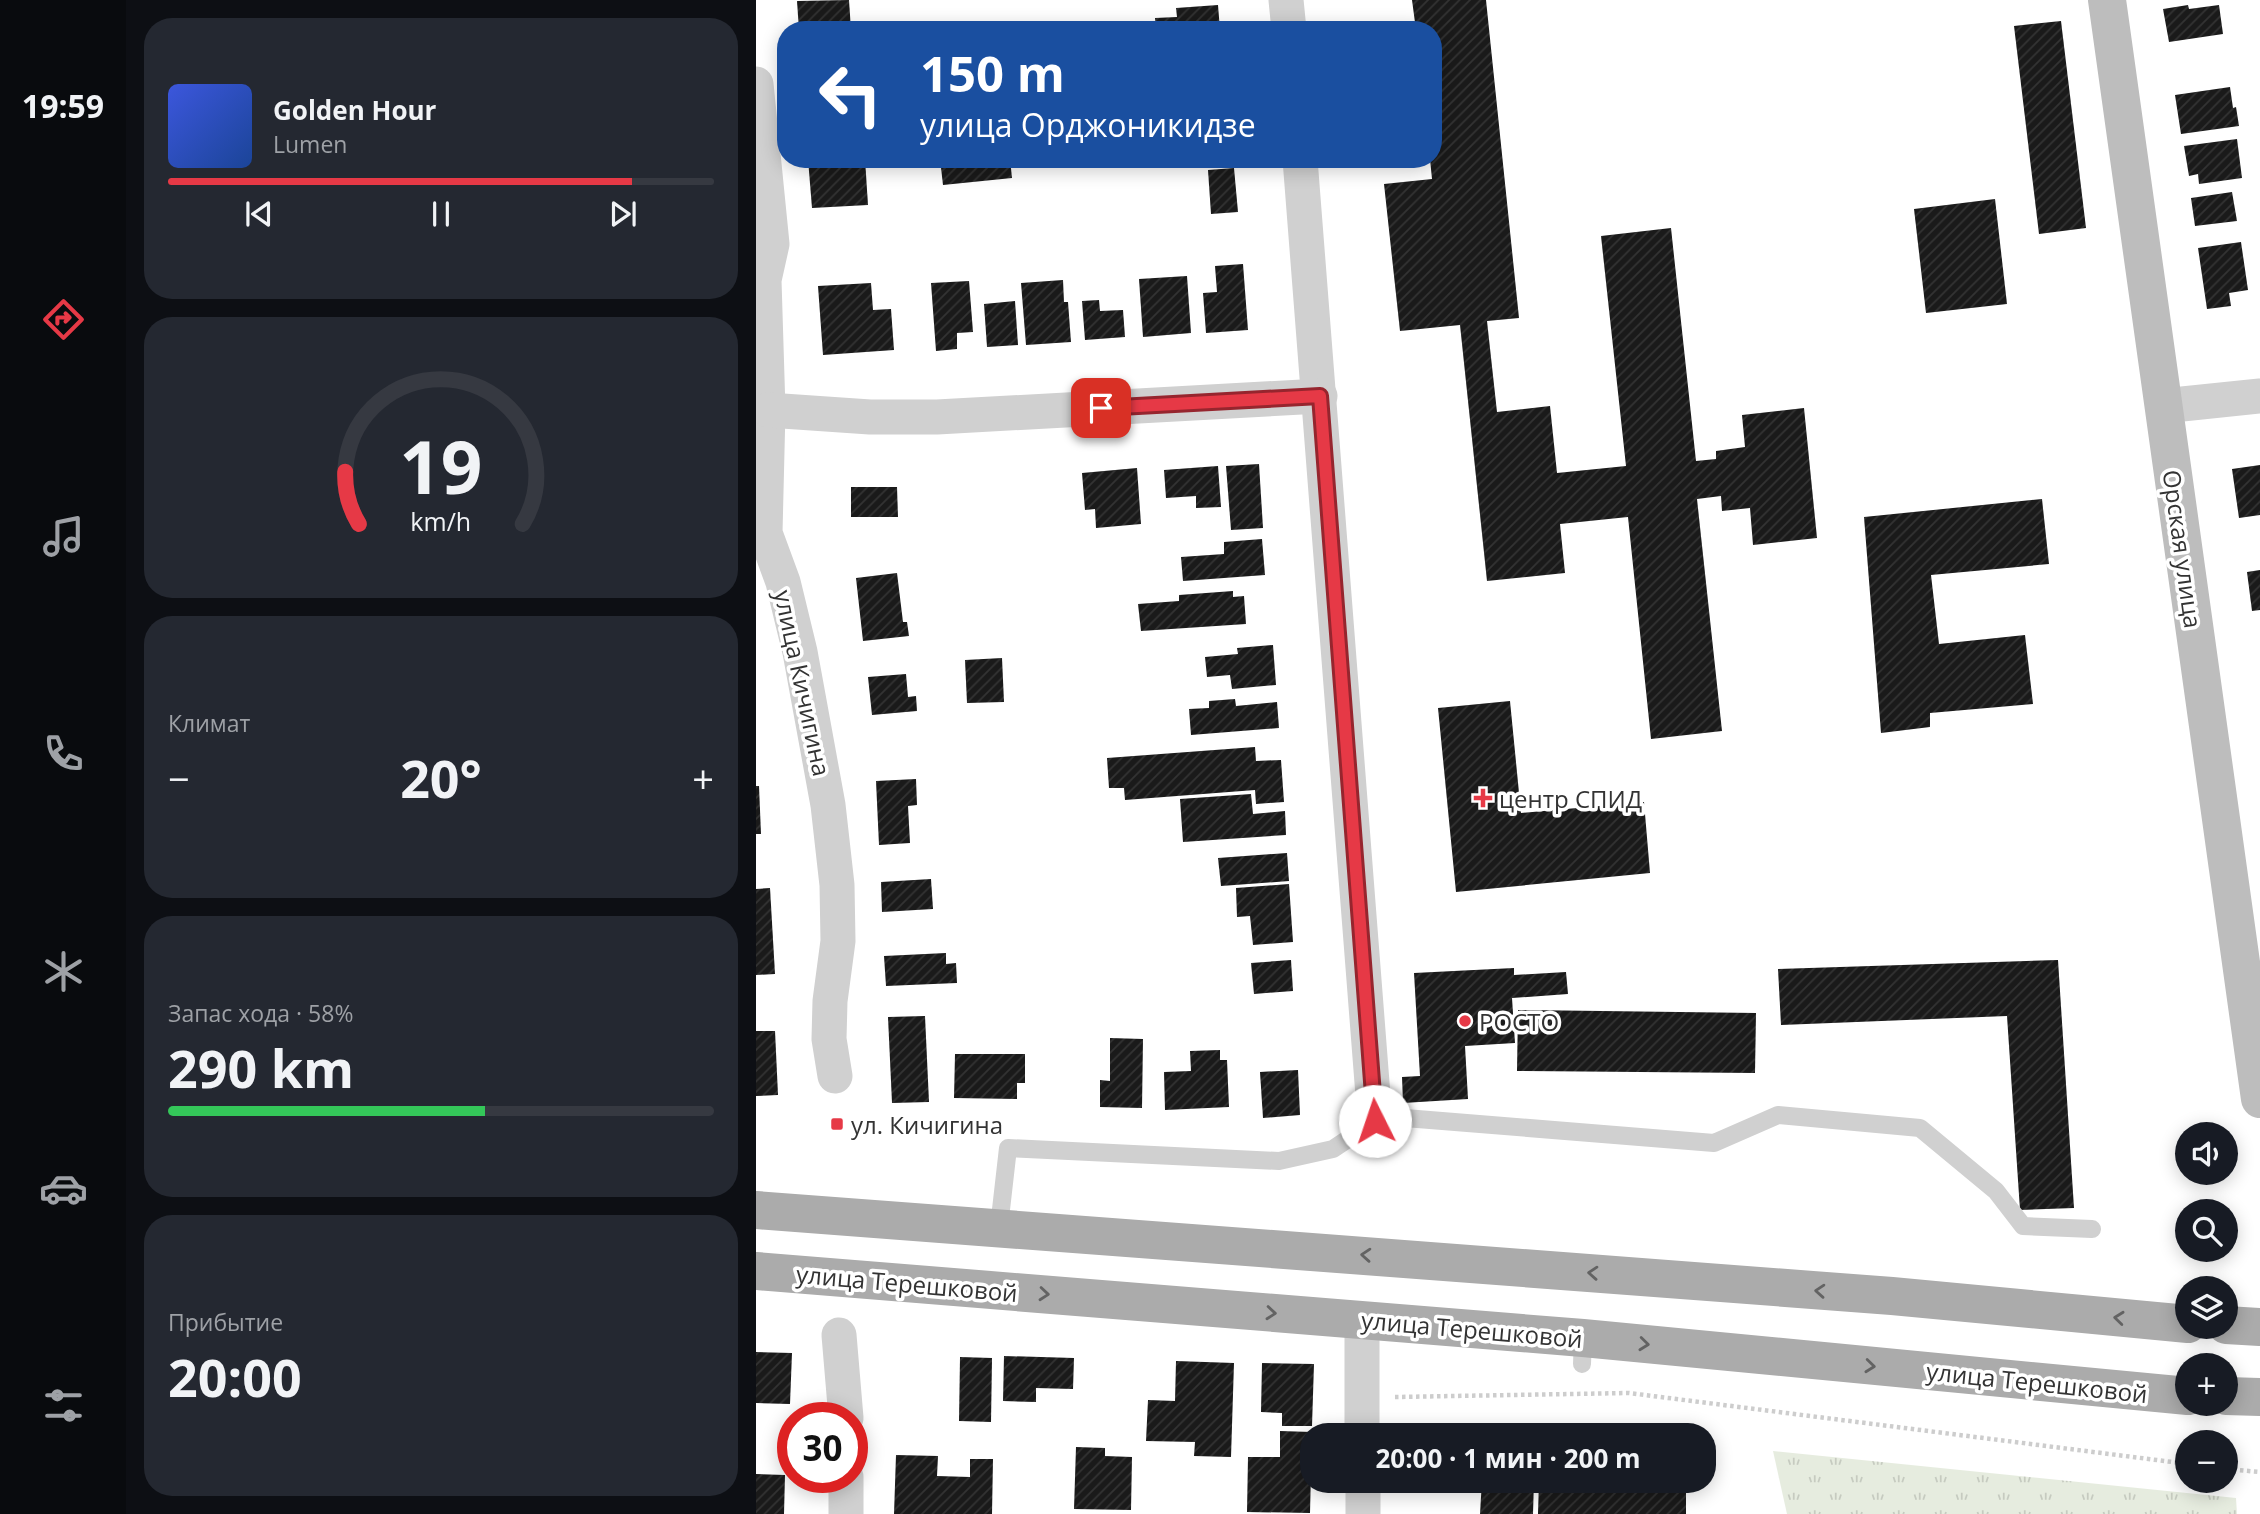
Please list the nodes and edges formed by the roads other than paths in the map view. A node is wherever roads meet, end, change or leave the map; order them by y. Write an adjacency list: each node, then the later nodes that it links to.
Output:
1 (1286, 0): 3 (street)
2 (2107, 0): 9 (main road, Орская улица)
3 (1288, 21)
4 (756, 84): 6 (street, улица Кичигина)
5 (1301, 168): 7 (street)
6 (760, 280): 10 (street, улица Кичигина)
7 (1320, 396): 10 (street); 14 (street)
8 (2260, 396): 9 (street)
9 (2163, 406): 13 (main road, Орская улица)
10 (768, 410): 11 (street, улица Кичигина)
11 (761, 533): 12 (street, улица Кичигина)
12 (835, 1076)
13 (2260, 1099)
14 (1375, 1121): 16 (lane); 17 (lane)
15 (756, 1210): 16 (main road)
16 (999, 1227): 20 (main road, one-way to 16)
17 (2092, 1228)
18 (756, 1271): 19 (main road, улица Терешковой, one-way to 19)
19 (1362, 1320): 24 (main road, улица Терешковой, one-way to 24); 28 (street)
20 (2175, 1323)
21 (2238, 1326): 22 (main road)
22 (2260, 1327)
23 (839, 1335): 27 (street)
24 (2175, 1394)
25 (2238, 1396): 26 (main road)
26 (2260, 1397)
27 (845, 1402)
28 (1362, 1423)
29 (846, 1493): 31 (street)
30 (1363, 1493): 32 (street)
31 (846, 1514)
32 (1363, 1514)

